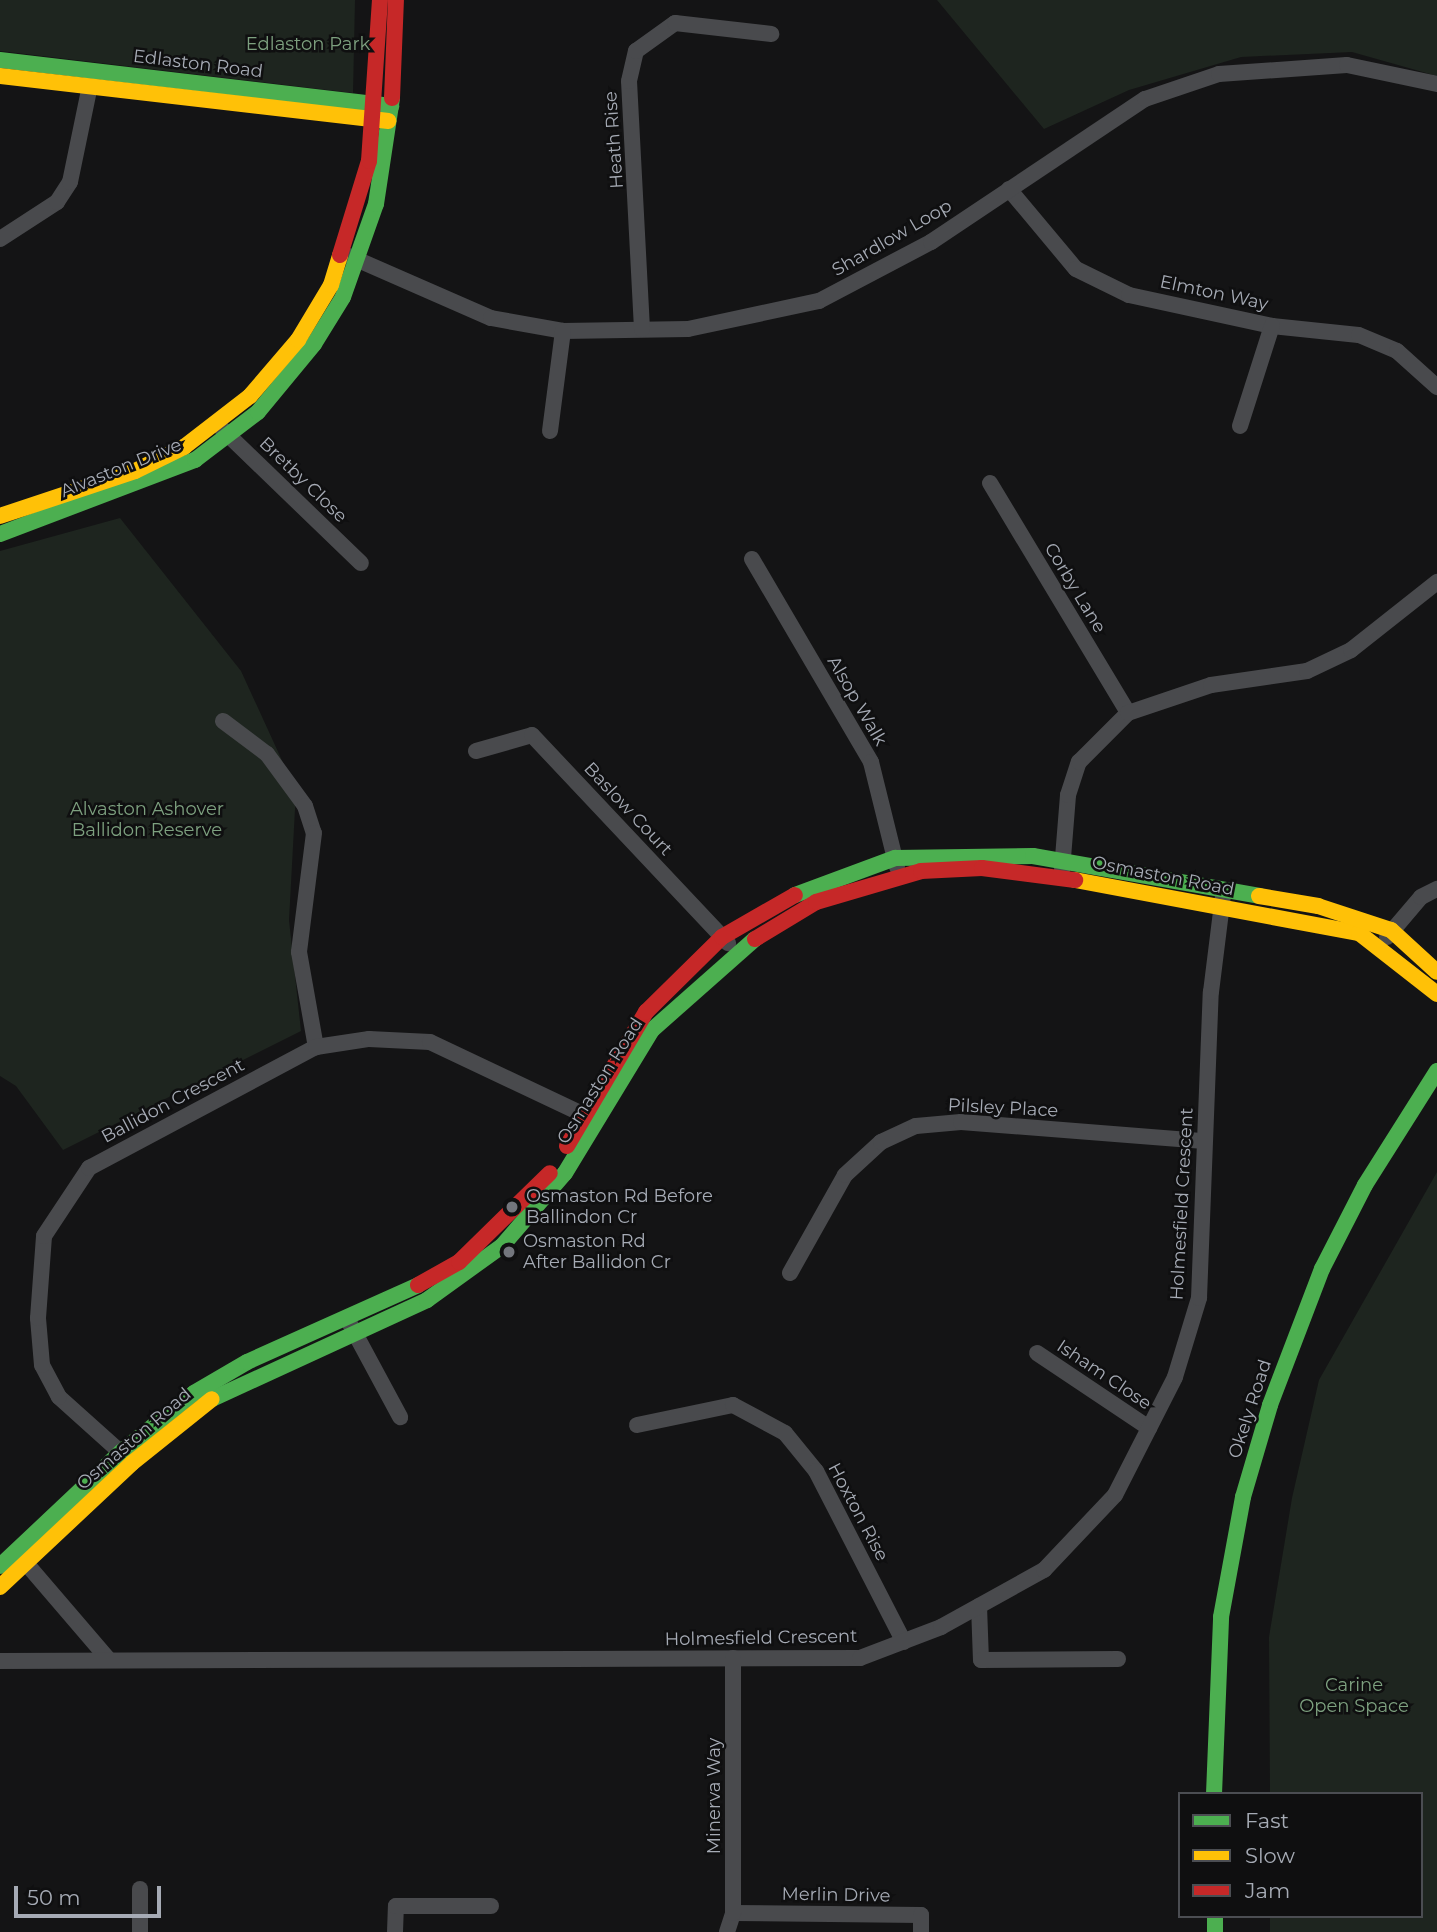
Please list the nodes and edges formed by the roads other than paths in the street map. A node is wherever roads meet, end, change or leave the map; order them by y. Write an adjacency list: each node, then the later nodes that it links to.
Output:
1 (380, 0): 8 (street, Alvaston Drive)
2 (396, 0): 8 (street, Alvaston Drive)
3 (771, 34): 13 (street, Heath Rise)
4 (0, 60): 6 (street, Edlaston Road)
5 (0, 76): 6 (street, Edlaston Road)
6 (92, 79): 8 (street, Edlaston Road); 10 (street)
7 (1437, 83): 9 (street, Shardlow Loop)
8 (383, 113): 11 (street, Alvaston Drive)
9 (1009, 189): 12 (street, Elmton Way); 13 (street, Shardlow Loop)
10 (0, 239)
11 (350, 256): 14 (street, Shardlow Loop); 16 (street, Alvaston Drive); 19 (street, Alvaston Drive)
12 (1272, 326): 15 (street, Elmton Way); 17 (street)
13 (642, 329): 14 (street, Shardlow Loop)
14 (564, 331): 18 (street)
15 (1437, 387)
16 (218, 424): 19 (street, Bretby Close); 21 (street, Alvaston Drive)
17 (1240, 426)
18 (550, 431)
19 (229, 437): 22 (street, Alvaston Drive); 24 (street, Bretby Close)
20 (990, 483): 26 (street, Corby Lane)
21 (0, 516)
22 (0, 534)
23 (752, 559): 29 (street, Alsop Walk)
24 (362, 563)
25 (1437, 582): 26 (street)
26 (1128, 713): 30 (street)
27 (223, 722): 42 (street)
28 (476, 751): 37 (street, Baslow Court)
29 (895, 858): 30 (street, Osmaston Road); 31 (street, Alsop Walk); 37 (street, Osmaston Road)
30 (1063, 860): 32 (street); 33 (street, Osmaston Road)
31 (899, 874): 32 (street, Osmaston Road); 39 (street, Osmaston Road)
32 (1061, 877): 35 (street, Osmaston Road)
33 (1224, 889): 35 (street, Holmesfield Crescent); 36 (street, Osmaston Road)
34 (1437, 889): 36 (street)
35 (1221, 907): 38 (street, Osmaston Road); 45 (street, Holmesfield Crescent)
36 (1391, 930): 38 (street); 40 (street, Osmaston Road)
37 (722, 937): 39 (street, Baslow Court); 44 (street, Osmaston Road)
38 (1382, 946): 41 (street, Osmaston Road)
39 (736, 951): 44 (street, Osmaston Road)
40 (1437, 972)
41 (1437, 994)
42 (316, 1047): 44 (street, Ballidon Crescent); 52 (street, Ballidon Crescent)
43 (1437, 1071): 63 (street, Okely Road)
44 (590, 1118): 47 (street, Osmaston Road)
45 (1205, 1141): 46 (street, Pilsley Place); 51 (street, Holmesfield Crescent)
46 (790, 1273)
47 (351, 1326): 49 (street); 52 (street, Osmaston Road)
48 (1037, 1353): 51 (street, Isham Close)
49 (400, 1417)
50 (637, 1425): 58 (street, Hoxton Rise)
51 (1149, 1428): 57 (street, Holmesfield Crescent)
52 (126, 1457): 53 (street, Osmaston Road); 54 (street, Osmaston Road)
53 (16, 1551): 54 (street); 55 (street, Osmaston Road)
54 (27, 1564): 56 (street, Osmaston Road); 61 (street)
55 (0, 1566)
56 (0, 1587)
57 (979, 1606): 58 (street, Holmesfield Crescent); 60 (street)
58 (904, 1642): 59 (street, Holmesfield Crescent)
59 (733, 1658): 61 (street, Holmesfield Crescent); 66 (street, Minerva Way)
60 (1118, 1658)
61 (108, 1660): 62 (street, Holmesfield Crescent)
62 (0, 1661)
63 (1214, 1792)
64 (140, 1889): 67 (street)
65 (491, 1906): 68 (street)
66 (733, 1913): 69 (street, Minerva Way); 70 (street, Merlin Drive)
67 (140, 1932)
68 (395, 1932)
69 (727, 1932)
70 (921, 1932)

